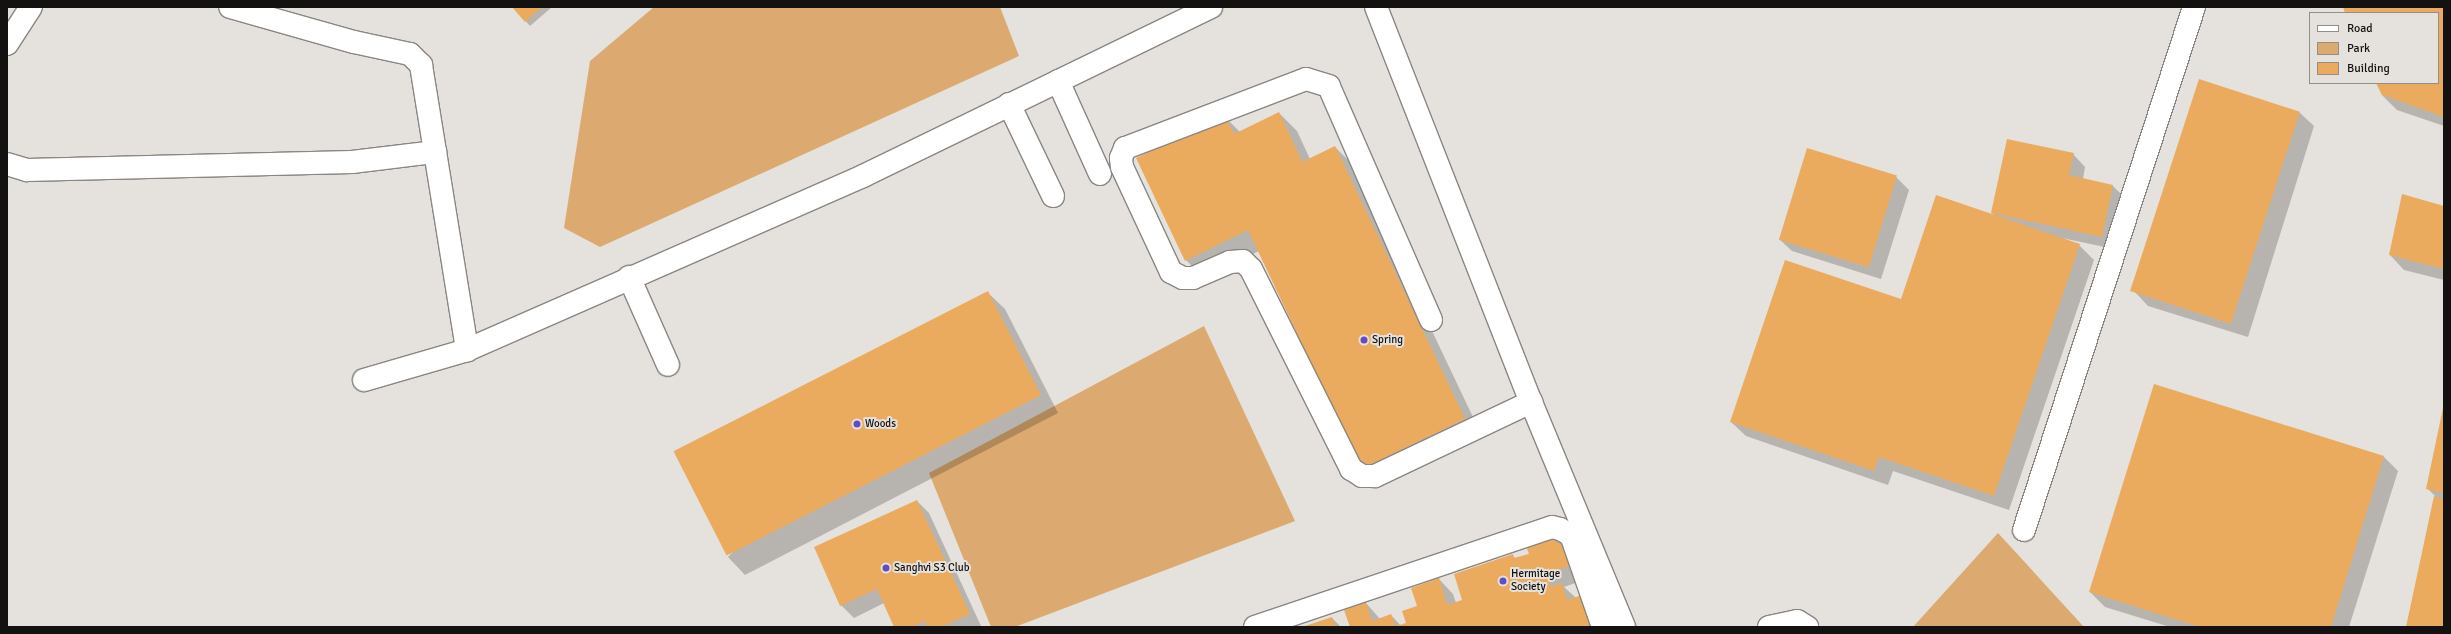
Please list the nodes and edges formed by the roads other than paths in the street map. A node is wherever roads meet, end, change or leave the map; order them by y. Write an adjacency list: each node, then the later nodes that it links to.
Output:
1 (31, 7): 6 (street)
2 (230, 7): 9 (street)
3 (1211, 7): 7 (street)
4 (1376, 7): 18 (street)
5 (2194, 7): 19 (street)
6 (7, 44)
7 (1058, 81): 8 (street); 11 (street)
8 (1010, 104): 12 (street); 13 (street)
9 (435, 152): 10 (street); 15 (street)
10 (7, 164)
11 (1100, 174)
12 (1053, 196)
13 (629, 277): 15 (street); 16 (street)
14 (1431, 320): 18 (street)
15 (467, 350): 17 (street)
16 (668, 366)
17 (364, 380)
18 (1531, 402): 22 (street)
19 (2024, 530)
20 (1255, 627): 21 (street)
21 (1603, 627)
22 (1624, 627)
23 (1769, 627): 24 (street)
24 (1807, 627)

